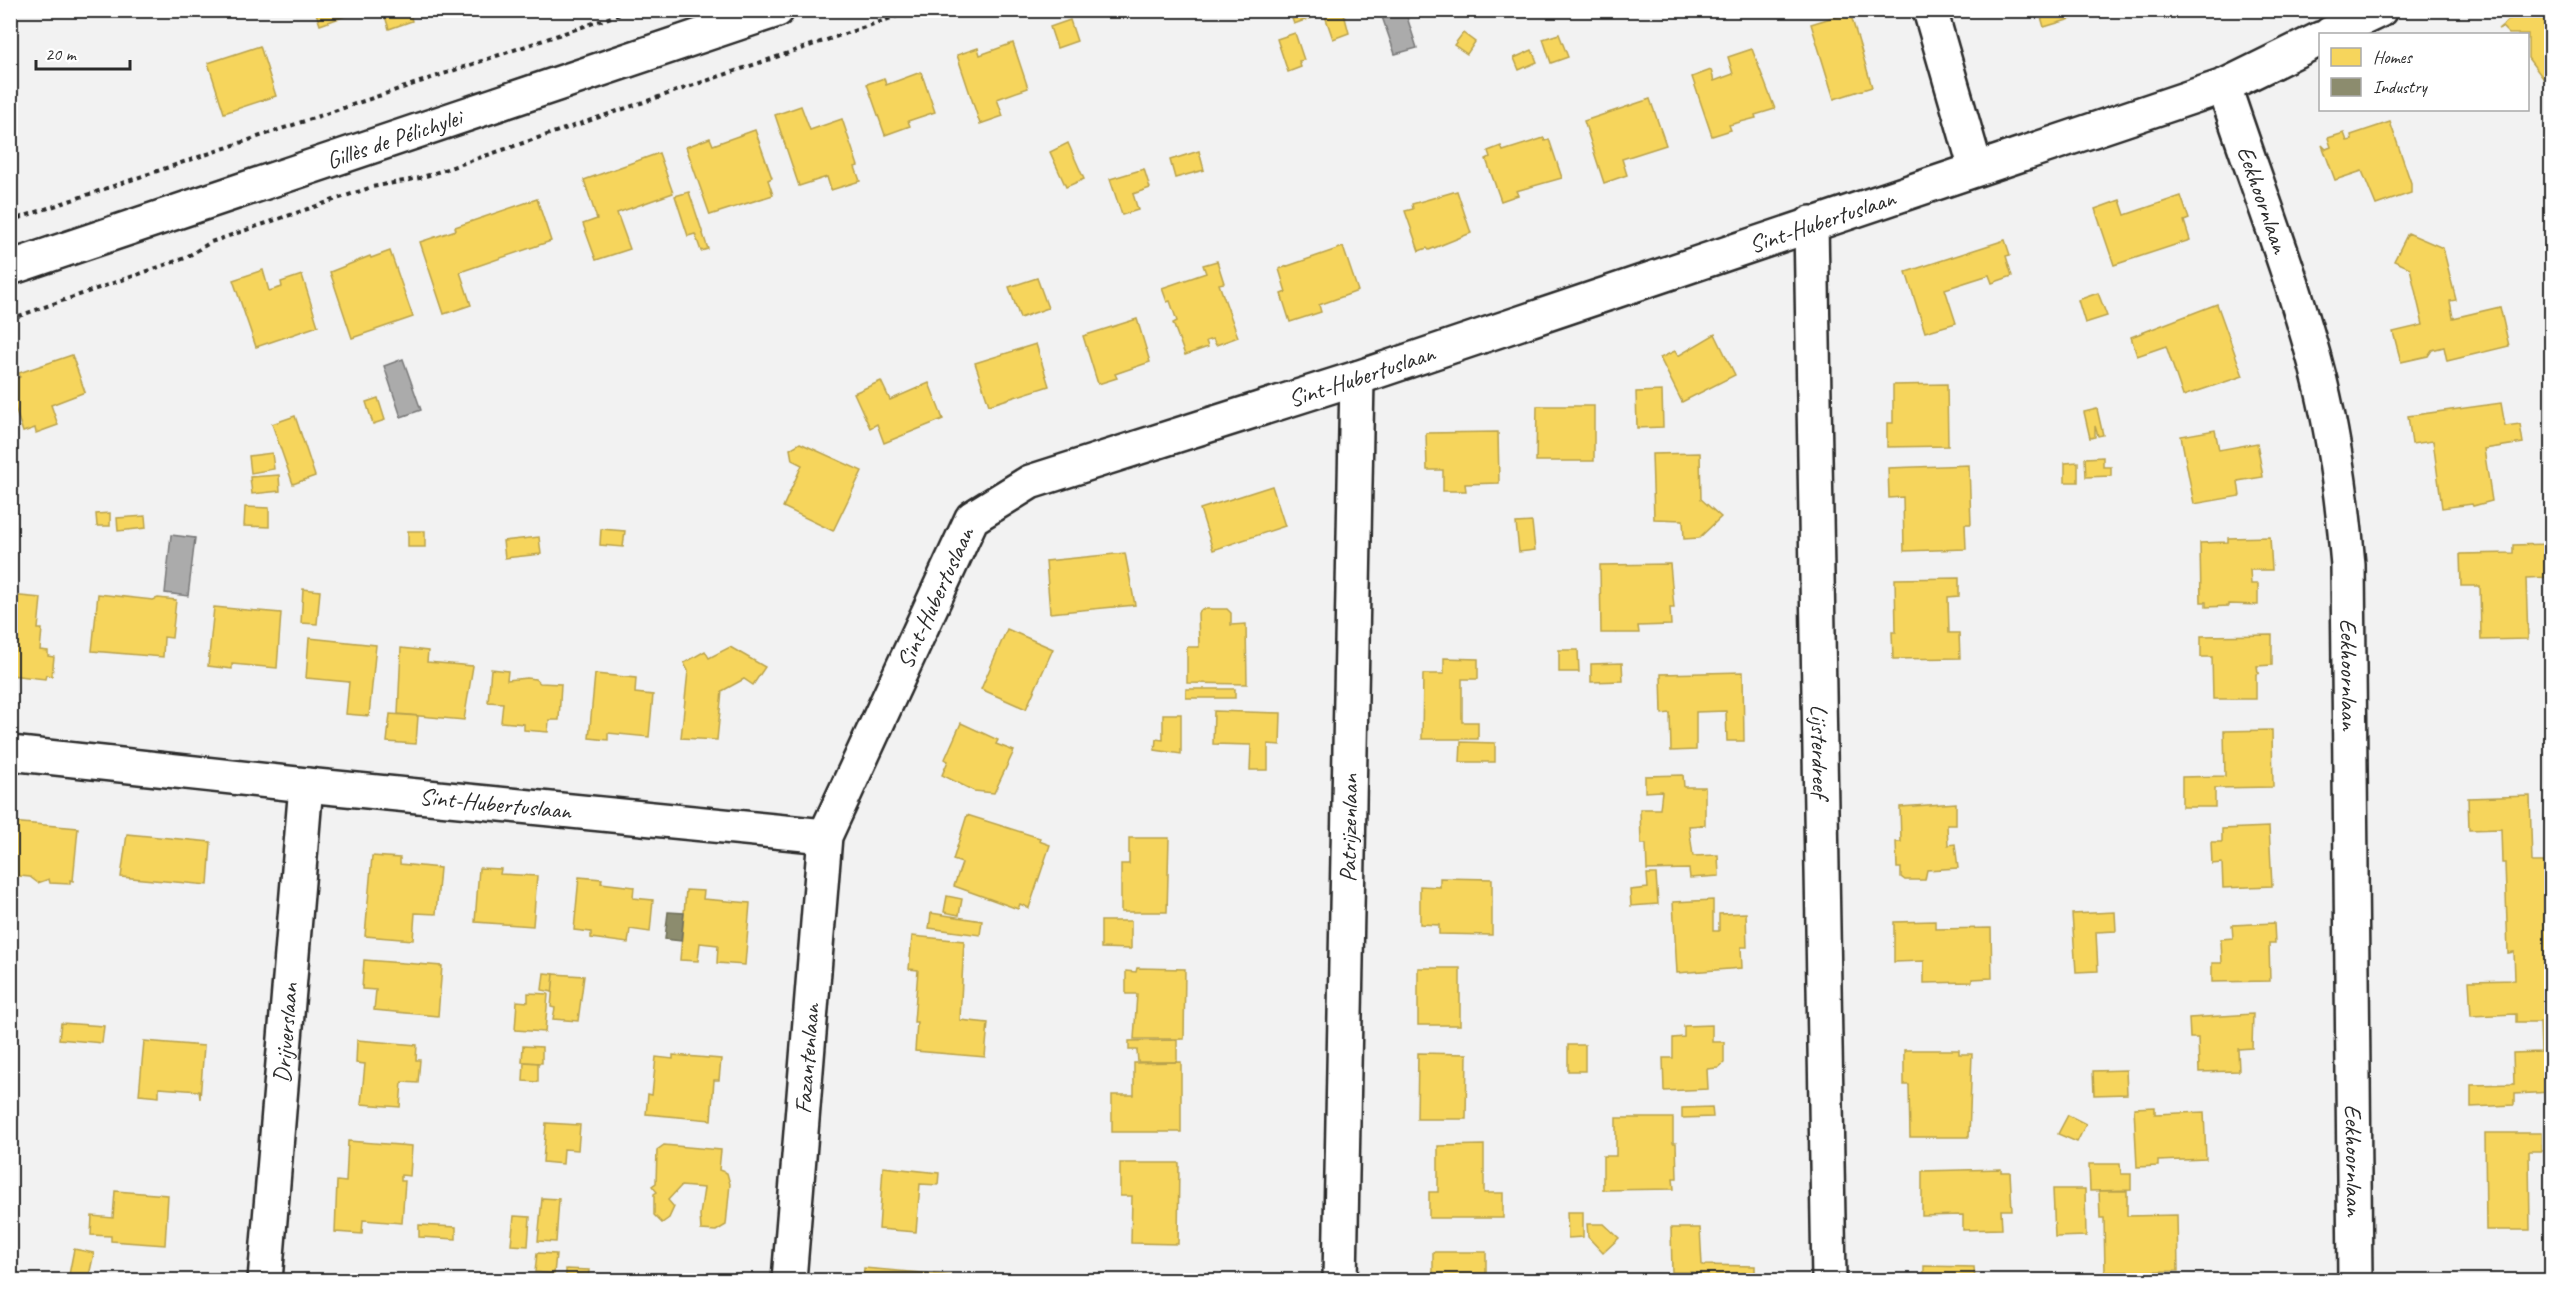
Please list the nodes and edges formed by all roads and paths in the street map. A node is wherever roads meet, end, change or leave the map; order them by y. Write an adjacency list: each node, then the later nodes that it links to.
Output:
1 (632, 10): 10 (path)
2 (777, 10): 12 (street, Gillès de Pélichylei)
3 (915, 10): 13 (path)
4 (1930, 10): 9 (street)
5 (2380, 10): 6 (street)
6 (2332, 33)
7 (2319, 39): 8 (street, Sint-Hubertuslaan)
8 (2224, 86): 9 (street, Sint-Hubertuslaan); 22 (street, Eekhoornlaan)
9 (1976, 169): 11 (street, Sint-Hubertuslaan)
10 (10, 221)
11 (1811, 223): 14 (street, Sint-Hubertuslaan); 21 (street, Lijsterdreef)
12 (10, 268)
13 (10, 318)
14 (1357, 378): 17 (street, Sint-Hubertuslaan); 20 (street, Patrijzenlaan)
15 (10, 753): 16 (street, Sint-Hubertuslaan)
16 (306, 785): 17 (street, Sint-Hubertuslaan); 18 (street, Drijverslaan)
17 (825, 836): 19 (street, Fazantenlaan)
18 (265, 1281)
19 (789, 1281)
20 (1340, 1281)
21 (1829, 1281)
22 (2355, 1281)

